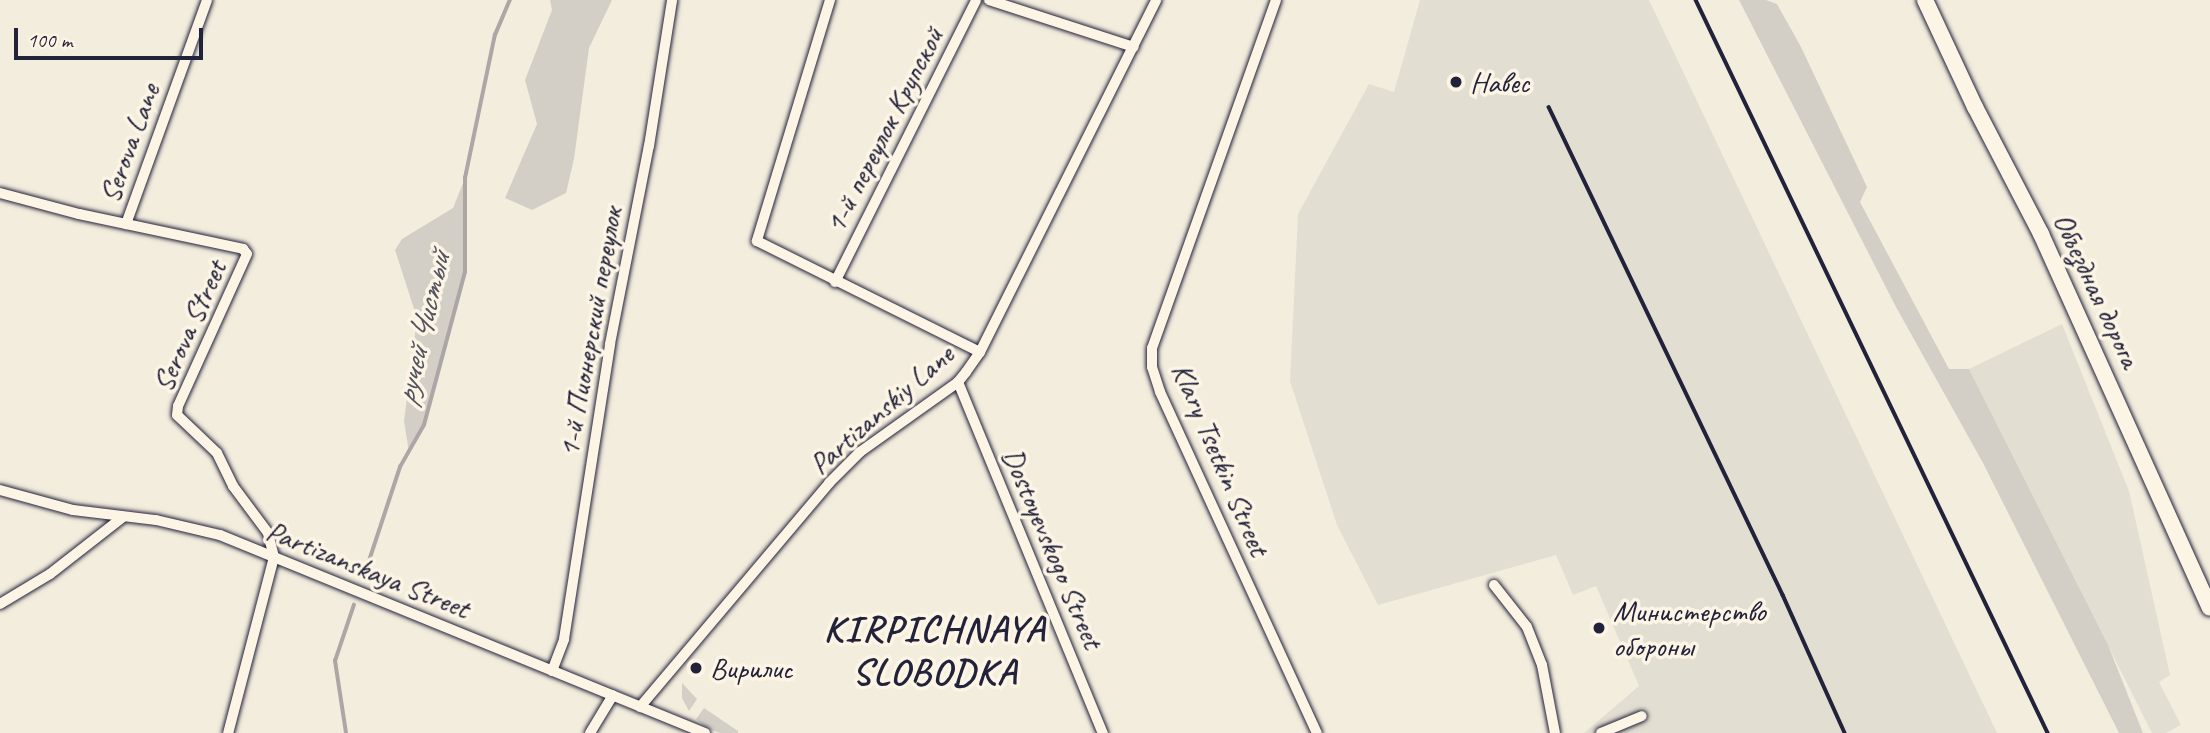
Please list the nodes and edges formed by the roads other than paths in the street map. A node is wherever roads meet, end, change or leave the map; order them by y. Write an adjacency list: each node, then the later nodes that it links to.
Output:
1 (207, 0): 11 (street, Serova Lane)
2 (672, 0): 21 (street, 1-й Пионерский переулок)
3 (830, 0): 12 (street, 1-й переулок Крупской)
4 (976, 0): 12 (street, 1-й переулок Крупской)
5 (989, 0): 9 (street)
6 (1156, 0): 9 (street, Partizanskiy Lane)
7 (1276, 0): 29 (street, Klary Tsetkin Street)
8 (1925, 0): 20 (main road, Объездная дорога)
9 (1134, 47): 13 (street, Partizanskiy Lane)
10 (0, 193): 11 (street, Serova Street)
11 (126, 224): 17 (street, Serova Street)
12 (835, 282): 13 (street, 1-й переулок Крупской)
13 (980, 352): 14 (street, Partizanskiy Lane)
14 (958, 382): 23 (street, Partizanskiy Lane); 28 (street, Dostoyevskogo Street)
15 (0, 490): 16 (street, Partizanskaya Street)
16 (123, 517): 17 (street, Partizanskaya Street); 19 (street)
17 (274, 557): 21 (street, Partizanskaya Street); 25 (street)
18 (1494, 584): 30 (street)
19 (0, 604)
20 (2210, 608)
21 (552, 671): 22 (street, Partizanskaya Street)
22 (613, 695): 23 (street, Partizanskaya Street); 26 (street)
23 (640, 706): 27 (street, Partizanskaya Street)
24 (1642, 716): 31 (street)
25 (228, 733)
26 (590, 733)
27 (705, 733)
28 (1103, 733)
29 (1317, 733)
30 (1555, 733)
31 (1601, 733)

